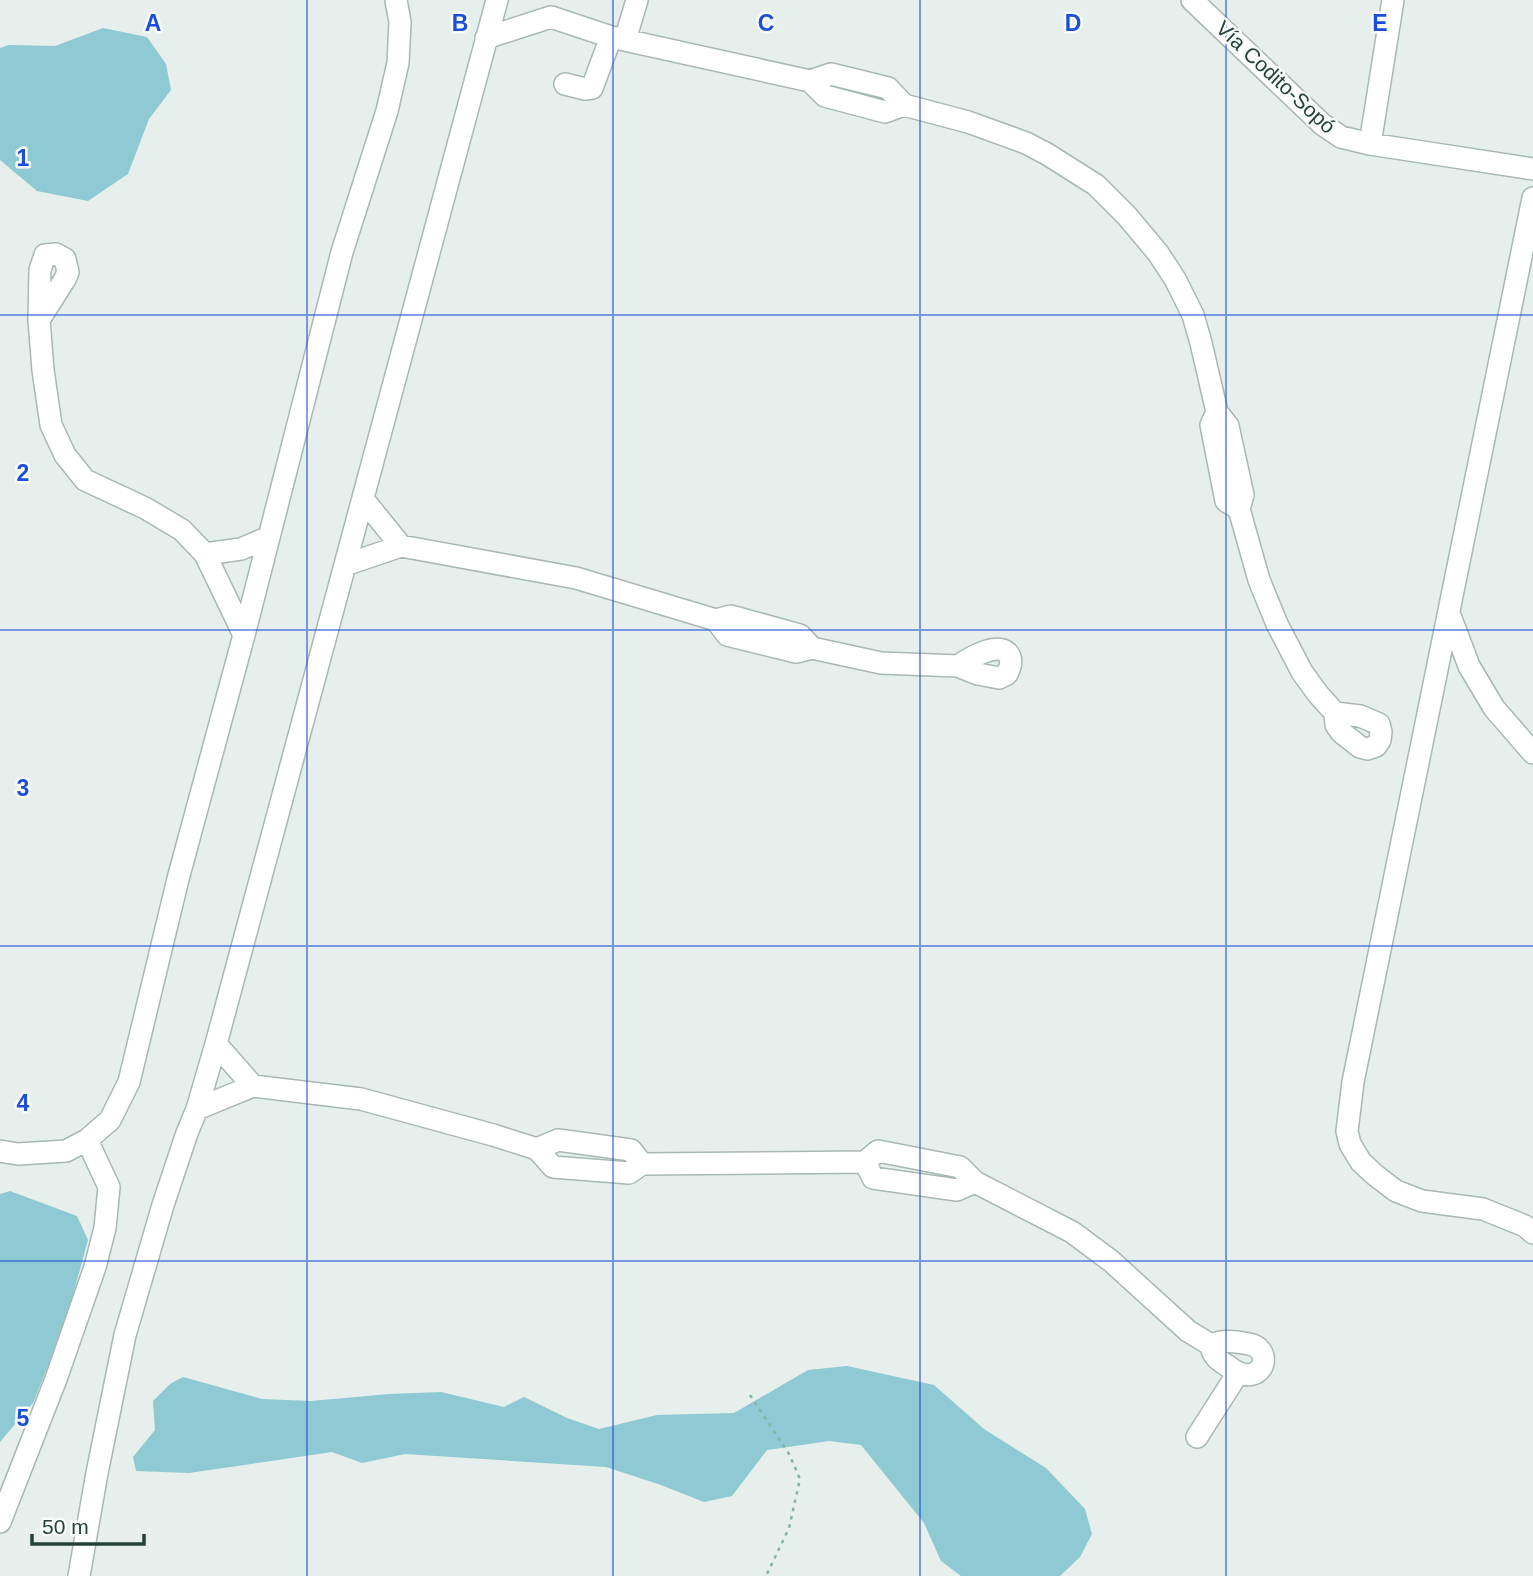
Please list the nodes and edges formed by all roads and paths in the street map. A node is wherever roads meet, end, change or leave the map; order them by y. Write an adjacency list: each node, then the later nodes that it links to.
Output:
1 (396, 0): 15 (street)
2 (496, 0): 7 (street)
3 (637, 0): 8 (street)
4 (1192, 0): 10 (street, Vía Codito-Sopó)
5 (1393, 0): 10 (street)
6 (545, 9): 7 (street); 8 (street)
7 (486, 38): 14 (street)
8 (618, 38): 9 (street); 22 (street)
9 (565, 84)
10 (1370, 144): 11 (street, Vía Codito-Sopó)
11 (1533, 169)
12 (1533, 198): 19 (street)
13 (39, 320): 17 (street)
14 (363, 499): 16 (street); 18 (street)
15 (269, 537): 17 (street); 20 (street)
16 (401, 546): 18 (street); 21 (street)
17 (205, 554): 20 (street)
18 (345, 565): 24 (street)
19 (1449, 611): 23 (street); 29 (street)
20 (244, 635): 27 (street)
21 (958, 666)
22 (1335, 713)
23 (1533, 753)
24 (216, 1044): 25 (street); 26 (street)
25 (253, 1086): 26 (street); 30 (street)
26 (197, 1109): 35 (street)
27 (87, 1140): 28 (street); 34 (street)
28 (0, 1151)
29 (1533, 1233)
30 (1210, 1345): 31 (street); 31 (street)
31 (1238, 1373): 33 (street)
32 (750, 1395): 36 (path)
33 (1197, 1437)
34 (0, 1522)
35 (79, 1576)
36 (766, 1576)

